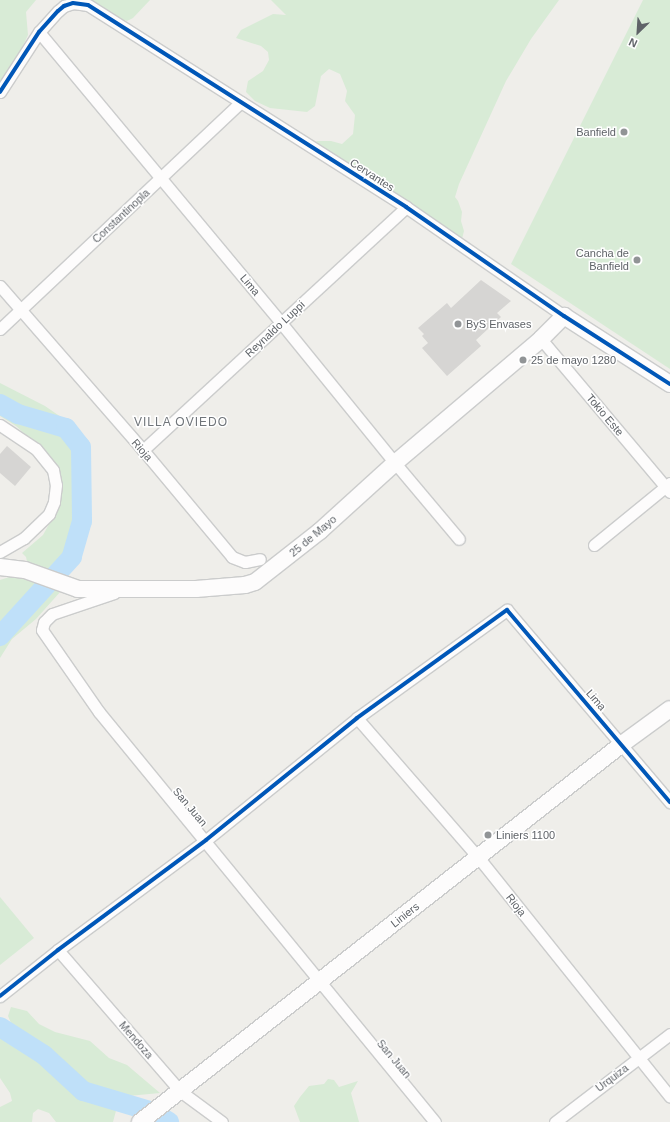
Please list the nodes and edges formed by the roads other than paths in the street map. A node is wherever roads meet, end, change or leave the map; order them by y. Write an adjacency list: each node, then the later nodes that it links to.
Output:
1 (39, 32): 2 (street); 3 (street, Cervantes); 4 (street, Lima)
2 (0, 92)
3 (241, 102): 4 (street, Constantinopla); 5 (street, Cervantes)
4 (161, 178): 7 (street, Constantinopla); 9 (street, Lima)
5 (406, 207): 8 (street, Cervantes); 9 (street, Reynaldo Luppi)
6 (0, 286): 7 (street, Rioja)
7 (20, 311): 10 (street, Constantinopla); 14 (street, Rioja)
8 (564, 316): 11 (street, 25 de Mayo); 12 (street, Cervantes)
9 (282, 324): 14 (street, Reynaldo Luppi); 15 (street, Lima)
10 (0, 329)
11 (541, 339): 15 (street, 25 de Mayo); 16 (street, Tokio Este)
12 (670, 384)
13 (0, 425): 19 (street)
14 (143, 450): 20 (street, Rioja)
15 (394, 464): 17 (street, Lima); 22 (street, 25 de Mayo)
16 (668, 487): 18 (street)
17 (459, 539)
18 (594, 545)
19 (0, 552)
20 (260, 559)
21 (0, 567): 22 (street, 25 de Mayo)
22 (123, 590): 27 (street, San Juan)
23 (670, 709): 25 (street, Liniers)
24 (357, 718): 25 (street, Lima); 27 (street); 28 (street, Rioja)
25 (622, 744): 26 (street, Lima); 28 (street, Liniers)
26 (670, 802)
27 (206, 840): 29 (street); 30 (street, San Juan)
28 (478, 857): 30 (street, Liniers); 33 (street, Rioja)
29 (58, 950): 31 (street); 34 (street, Mendoza)
30 (319, 982): 34 (street, Liniers); 38 (street, San Juan)
31 (2, 995)
32 (670, 1034): 33 (street, Urquiza)
33 (638, 1059): 35 (street, Rioja); 39 (street, Urquiza)
34 (174, 1095): 36 (street, Liniers); 37 (street, Mendoza)
35 (670, 1097)
36 (142, 1121)
37 (222, 1122)
38 (435, 1122)
39 (555, 1122)

